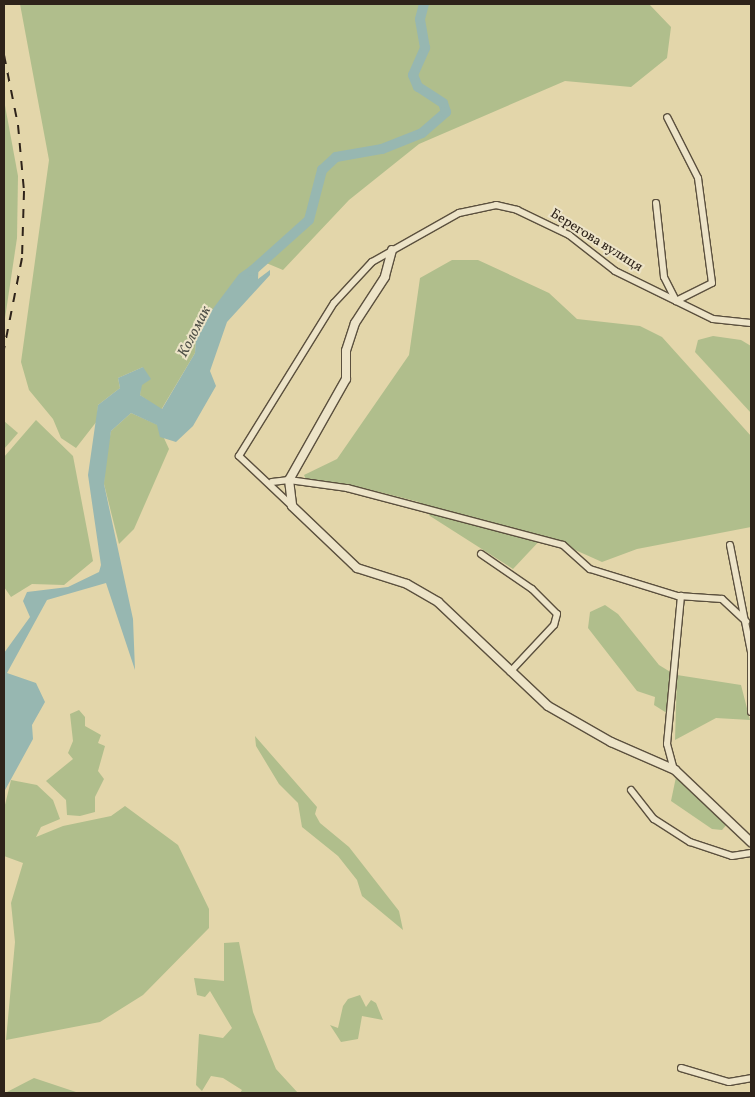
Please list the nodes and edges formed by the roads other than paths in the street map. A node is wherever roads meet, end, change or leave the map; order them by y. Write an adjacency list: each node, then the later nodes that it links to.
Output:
1 (667, 117): 4 (street)
2 (656, 203): 4 (street)
3 (392, 250): 4 (street, Берегова вулиця); 6 (street); 7 (street, Берегова вулиця)
4 (676, 301): 5 (street, Берегова вулиця)
5 (751, 323)
6 (289, 480): 7 (street); 8 (street); 11 (street)
7 (272, 482): 8 (street)
8 (292, 506): 13 (street)
9 (730, 545): 12 (street)
10 (481, 554): 13 (street)
11 (681, 596): 12 (street); 15 (street)
12 (746, 621): 14 (street)
13 (510, 672): 15 (street)
14 (751, 712)
15 (674, 770): 17 (street)
16 (631, 790): 18 (street)
17 (751, 842)
18 (751, 853)
19 (681, 1068): 20 (street)
20 (751, 1078)

